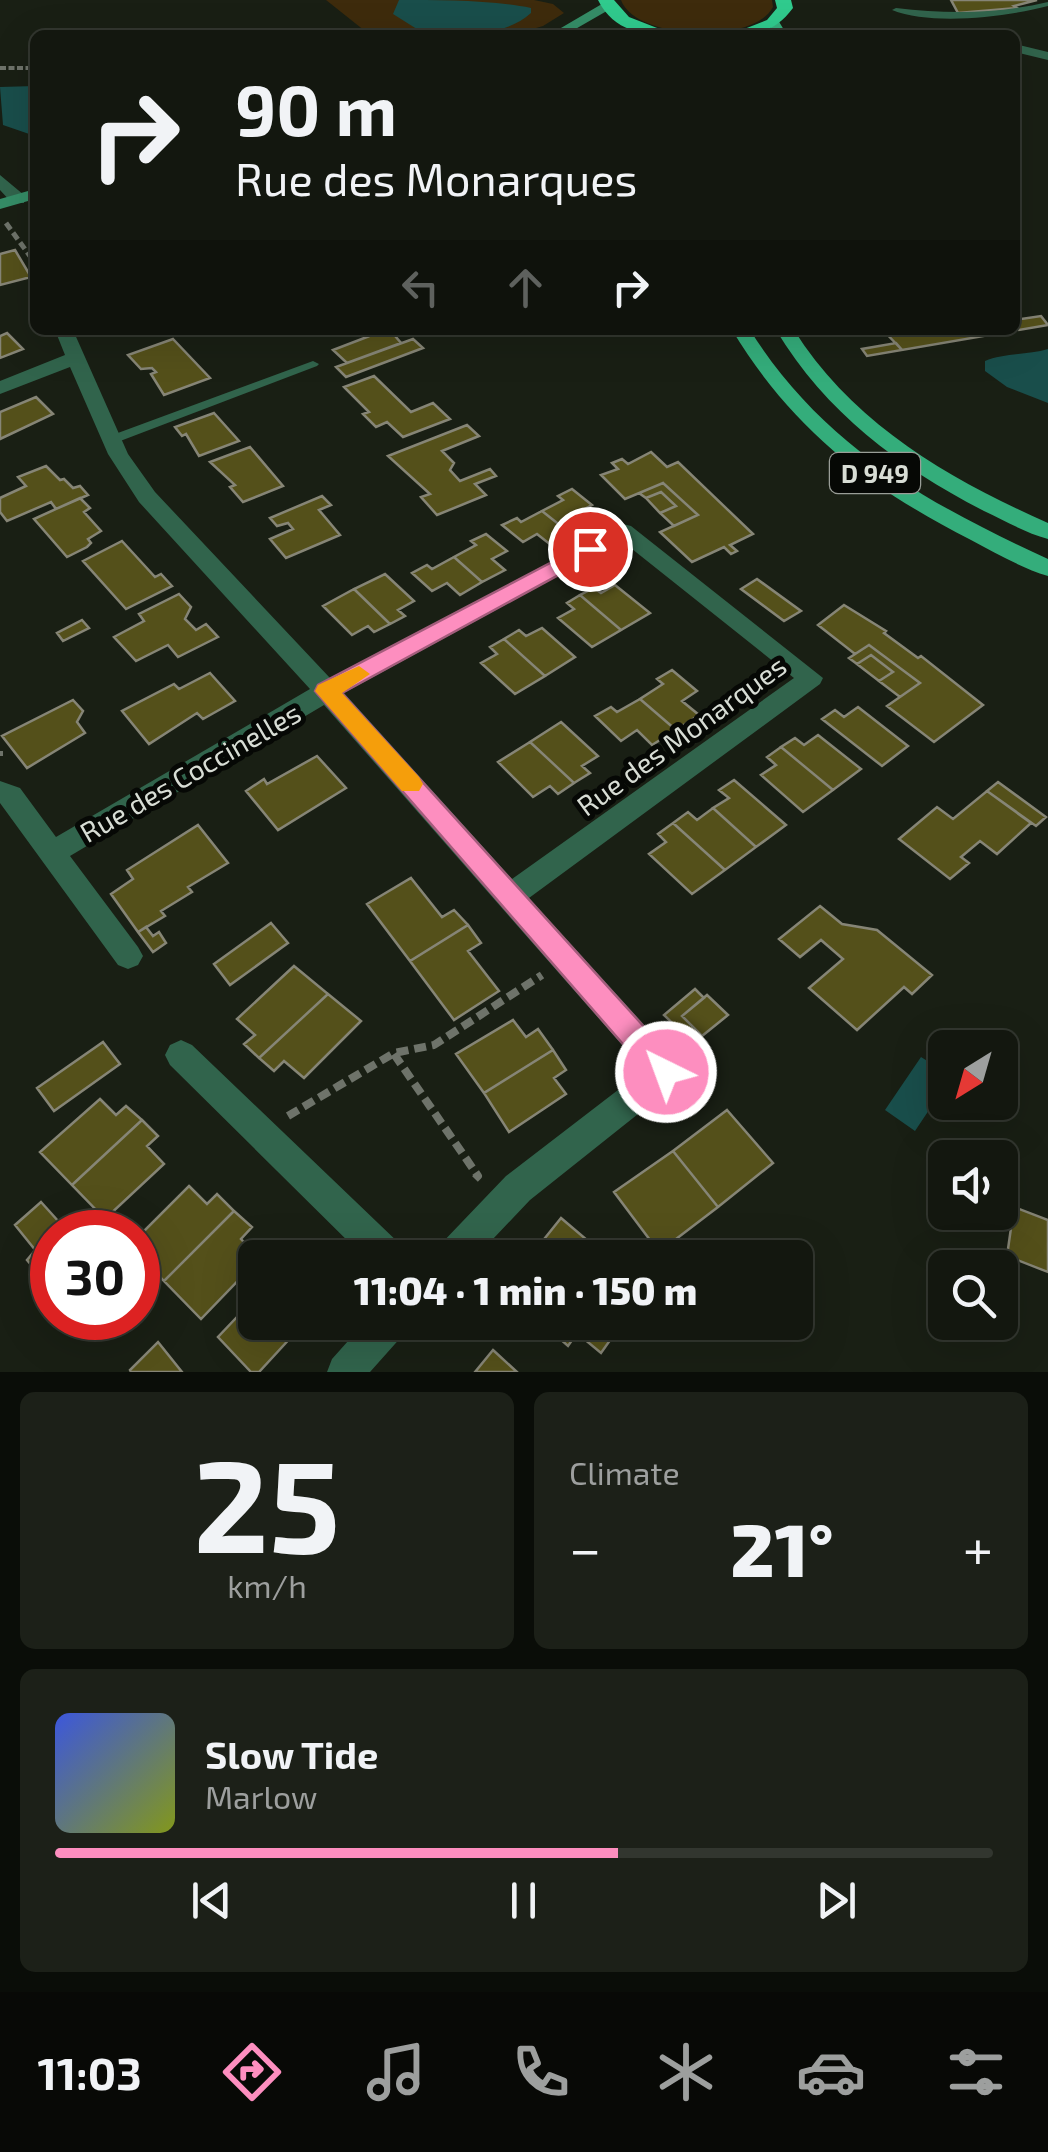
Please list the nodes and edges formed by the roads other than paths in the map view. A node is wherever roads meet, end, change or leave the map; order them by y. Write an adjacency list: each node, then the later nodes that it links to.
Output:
1 (783, 0): 5 (highway)
2 (605, 2): 6 (main road); 7 (highway)
3 (1048, 4): 4 (lane)
4 (896, 10)
5 (776, 29)
6 (563, 30)
7 (649, 30)
8 (1020, 49): 9 (street)
9 (1048, 56)
10 (0, 180): 11 (street)
11 (26, 197): 12 (main road)
12 (0, 204)
13 (66, 335): 16 (street)
14 (744, 335): 21 (main road, D 949)
15 (788, 335): 20 (main road, D 949)
16 (76, 358): 18 (street); 19 (street)
17 (313, 364): 19 (lane)
18 (0, 388)
19 (111, 440): 22 (street)
20 (1048, 532)
21 (1048, 568)
22 (326, 691): 24 (street, Rue des Coccinelles); 25 (street); 25 (street, Rue des Monarques)
23 (0, 792): 24 (street, Rue des Coccinelles)
24 (54, 852): 26 (street, Rue des Coccinelles)
25 (510, 896): 29 (street)
26 (128, 956)
27 (181, 1055): 28 (street)
28 (372, 1240)
29 (468, 1240)
30 (374, 1340): 31 (street)
31 (345, 1372)

